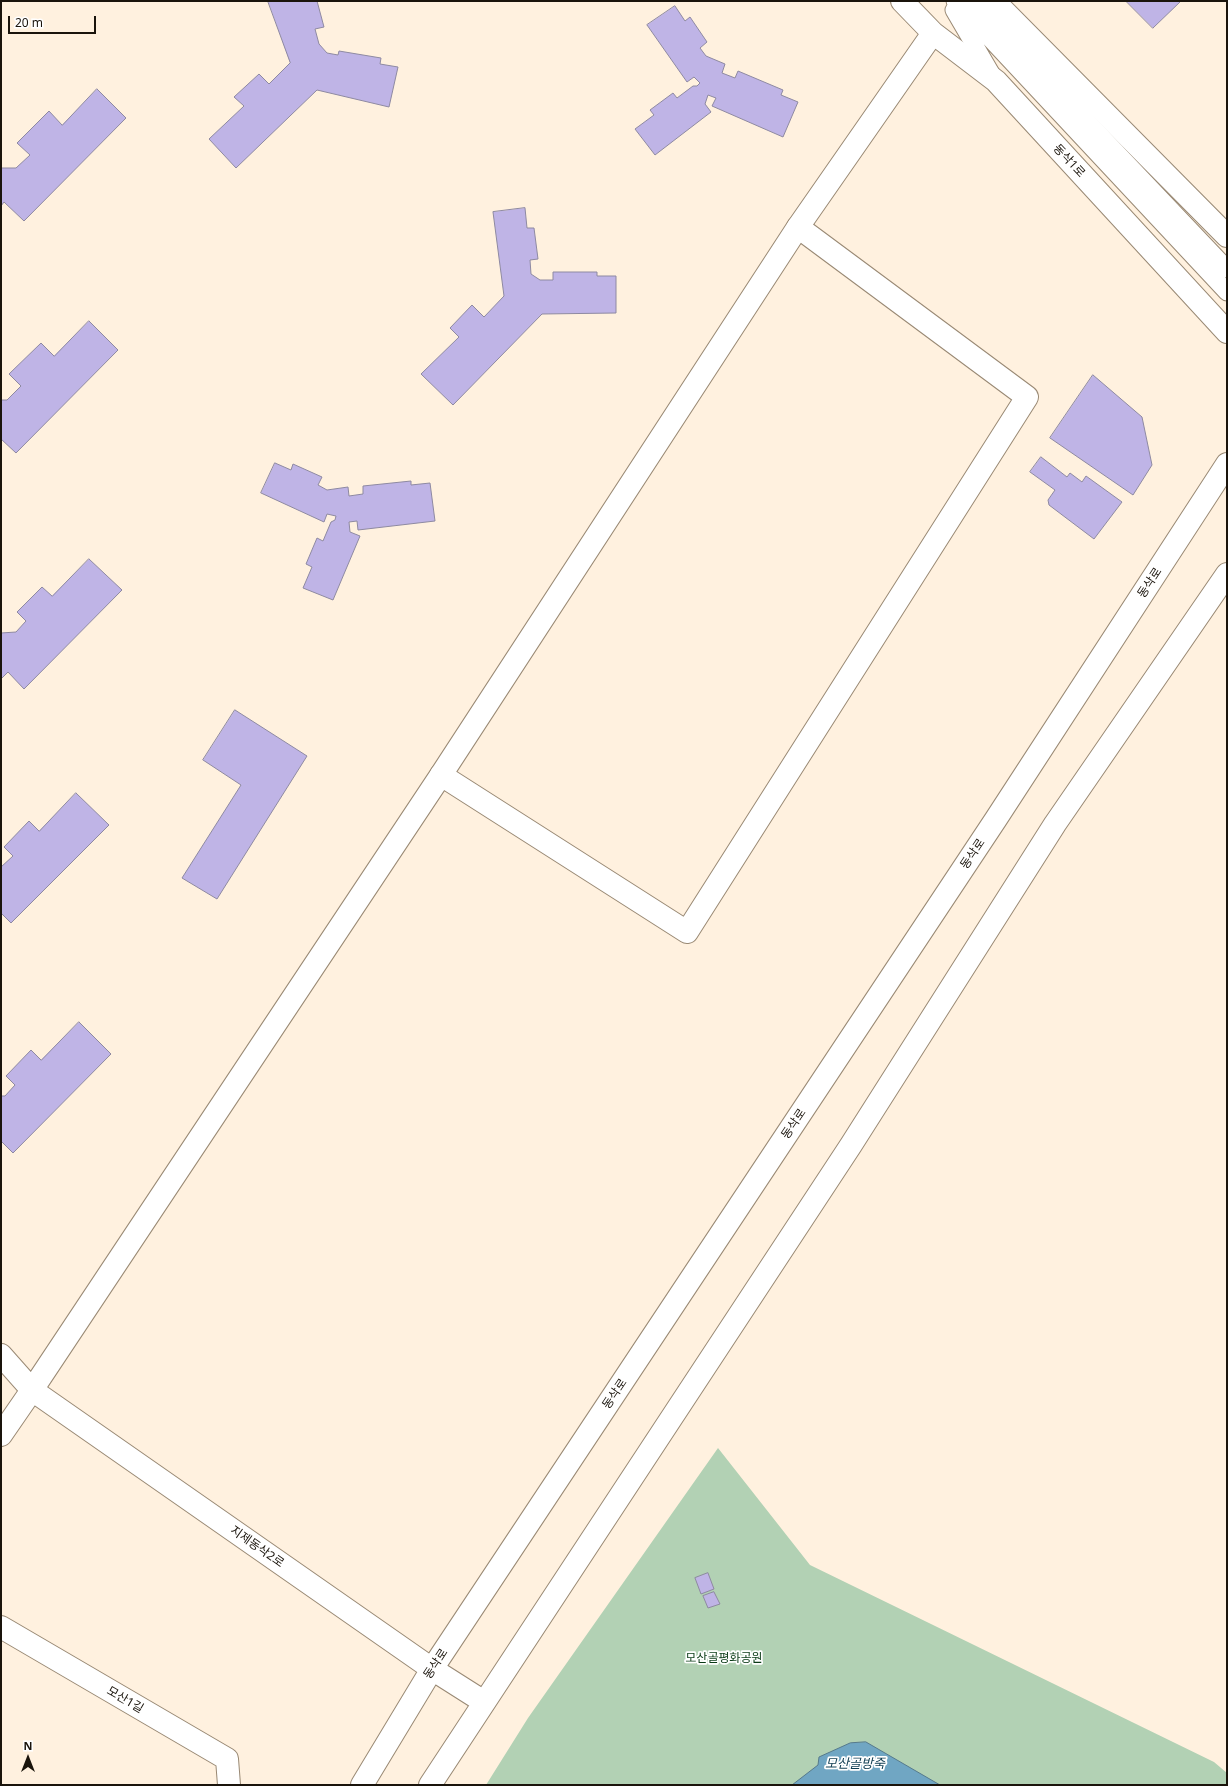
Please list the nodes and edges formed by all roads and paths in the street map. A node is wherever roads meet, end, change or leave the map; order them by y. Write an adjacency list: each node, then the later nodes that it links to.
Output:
1 (902, 1): 6 (main road, 동삭1로)
2 (948, 1): 7 (lane)
3 (955, 1): 11 (lane)
4 (972, 1): 10 (lane)
5 (994, 1): 9 (main road)
6 (933, 33): 7 (main road, 동삭1로); 8 (main road)
7 (996, 81): 12 (main road, 동삭1로)
8 (798, 227): 15 (main road); 15 (main road)
9 (1227, 236)
10 (1227, 269)
11 (1227, 292)
12 (1227, 332)
13 (1227, 464): 21 (main road, 동삭로)
14 (1227, 574): 22 (main road)
15 (441, 775): 18 (main road)
16 (1, 1355): 18 (main road, 지제동삭2로)
17 (1, 1379): 18 (main road, 지제동삭2로)
18 (32, 1390): 19 (main road); 21 (main road, 지제동삭2로)
19 (1, 1435)
20 (1, 1627): 23 (main road, 모산1길)
21 (432, 1669): 22 (main road, 지제동삭2로); 24 (main road, 동삭로)
22 (484, 1702): 25 (main road)
23 (229, 1785)
24 (362, 1785)
25 (430, 1785)

